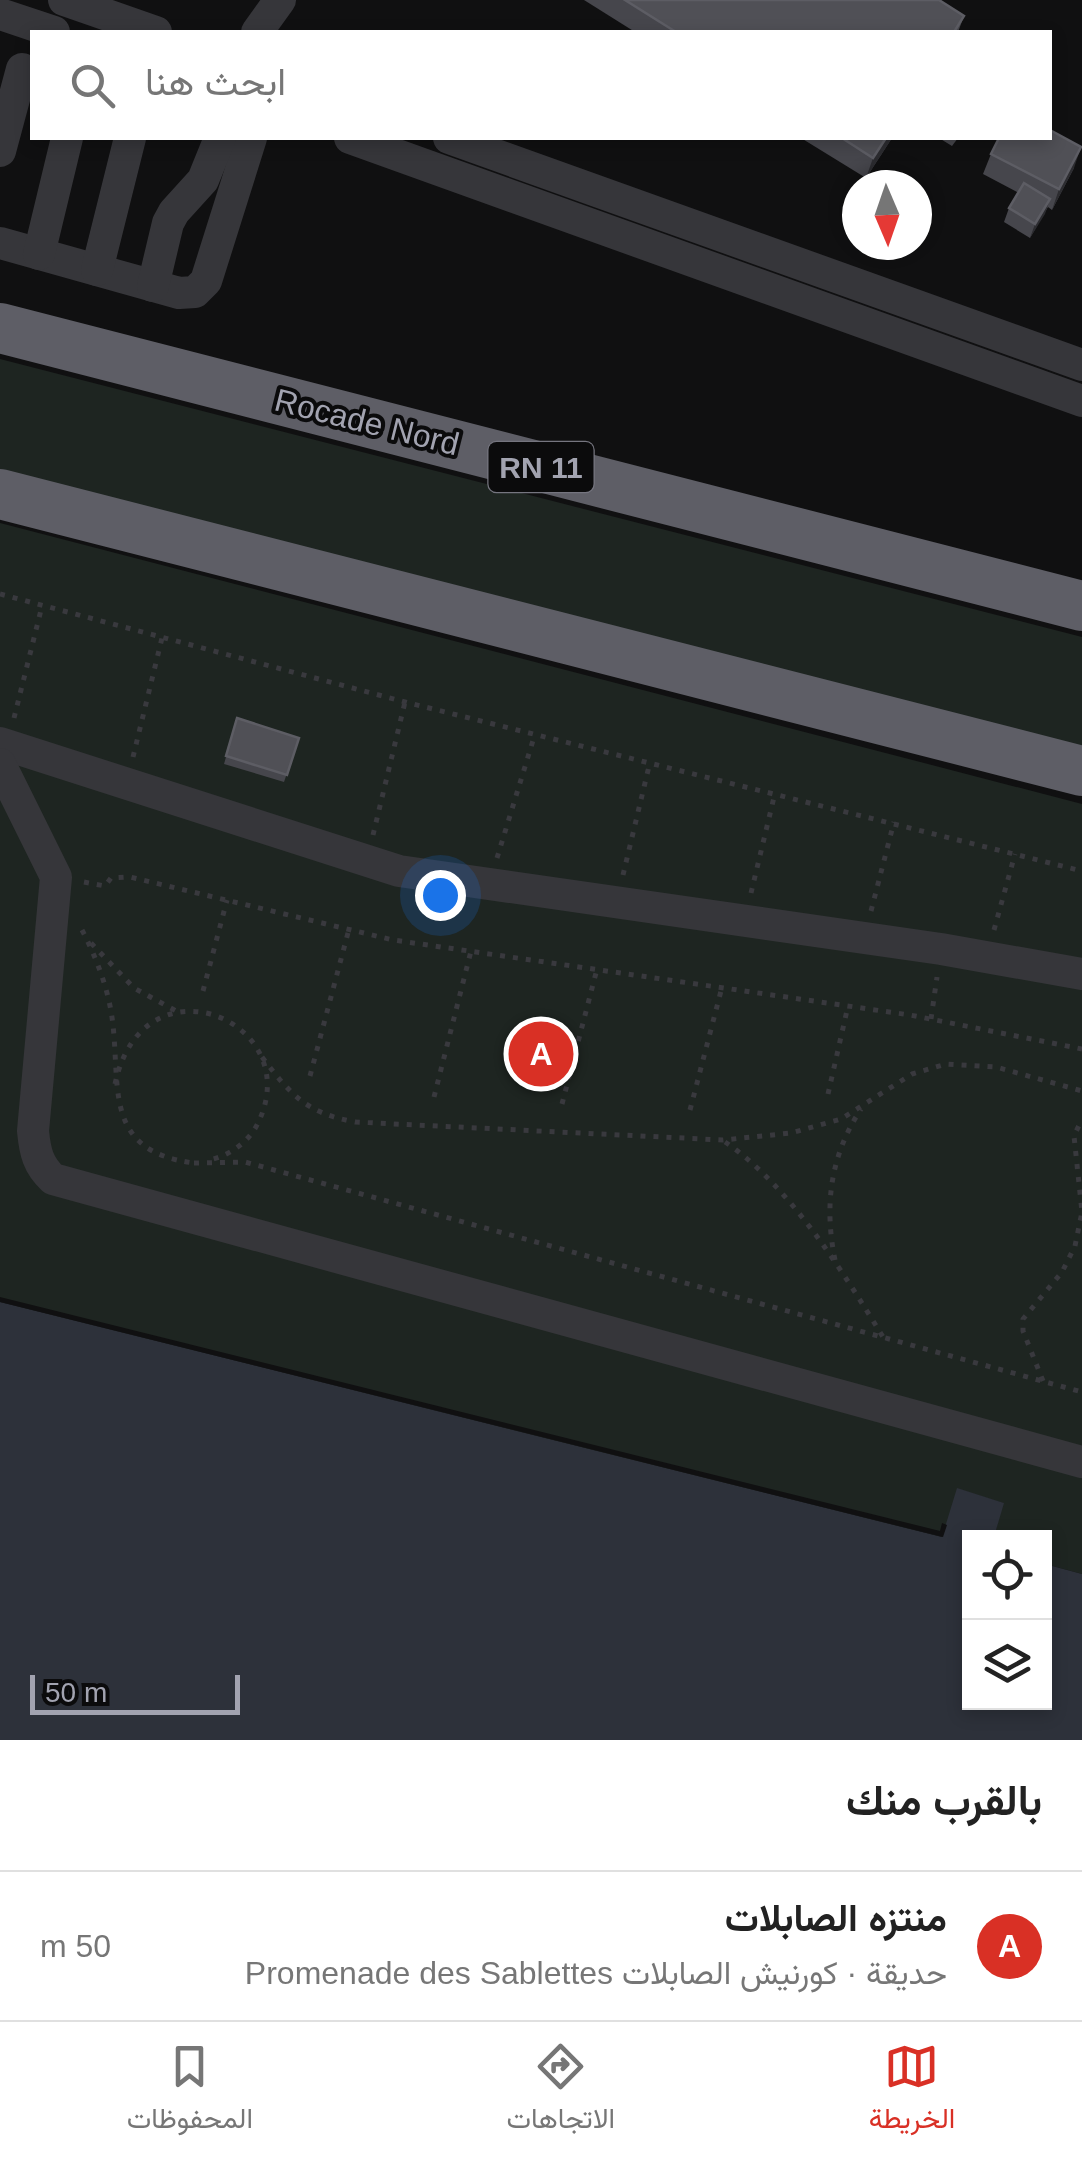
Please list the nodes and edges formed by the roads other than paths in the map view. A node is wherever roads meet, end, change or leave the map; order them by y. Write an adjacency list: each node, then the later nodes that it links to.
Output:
1 (64, 0): 5 (street)
2 (280, 0): 6 (street)
3 (0, 14): 4 (street)
4 (48, 30)
5 (150, 30)
6 (258, 30)
7 (18, 68): 14 (street)
8 (67, 140): 16 (street)
9 (129, 140): 17 (street)
10 (224, 140): 18 (street)
11 (225, 140): 18 (street)
12 (356, 140): 20 (street)
13 (455, 140): 19 (street)
14 (0, 151)
15 (0, 243): 16 (street)
16 (39, 254): 17 (street)
17 (96, 270): 18 (street)
18 (153, 286)
19 (866, 288): 20 (street); 22 (street)
20 (849, 317): 23 (street)
21 (0, 328): 25 (highway, Rocade Nord / RN 11)
22 (1082, 365)
23 (1082, 401)
24 (0, 494): 27 (highway)
25 (1082, 606)
26 (2, 751): 28 (street); 29 (street)
27 (1082, 771)
28 (1082, 974)
29 (1082, 1462)

